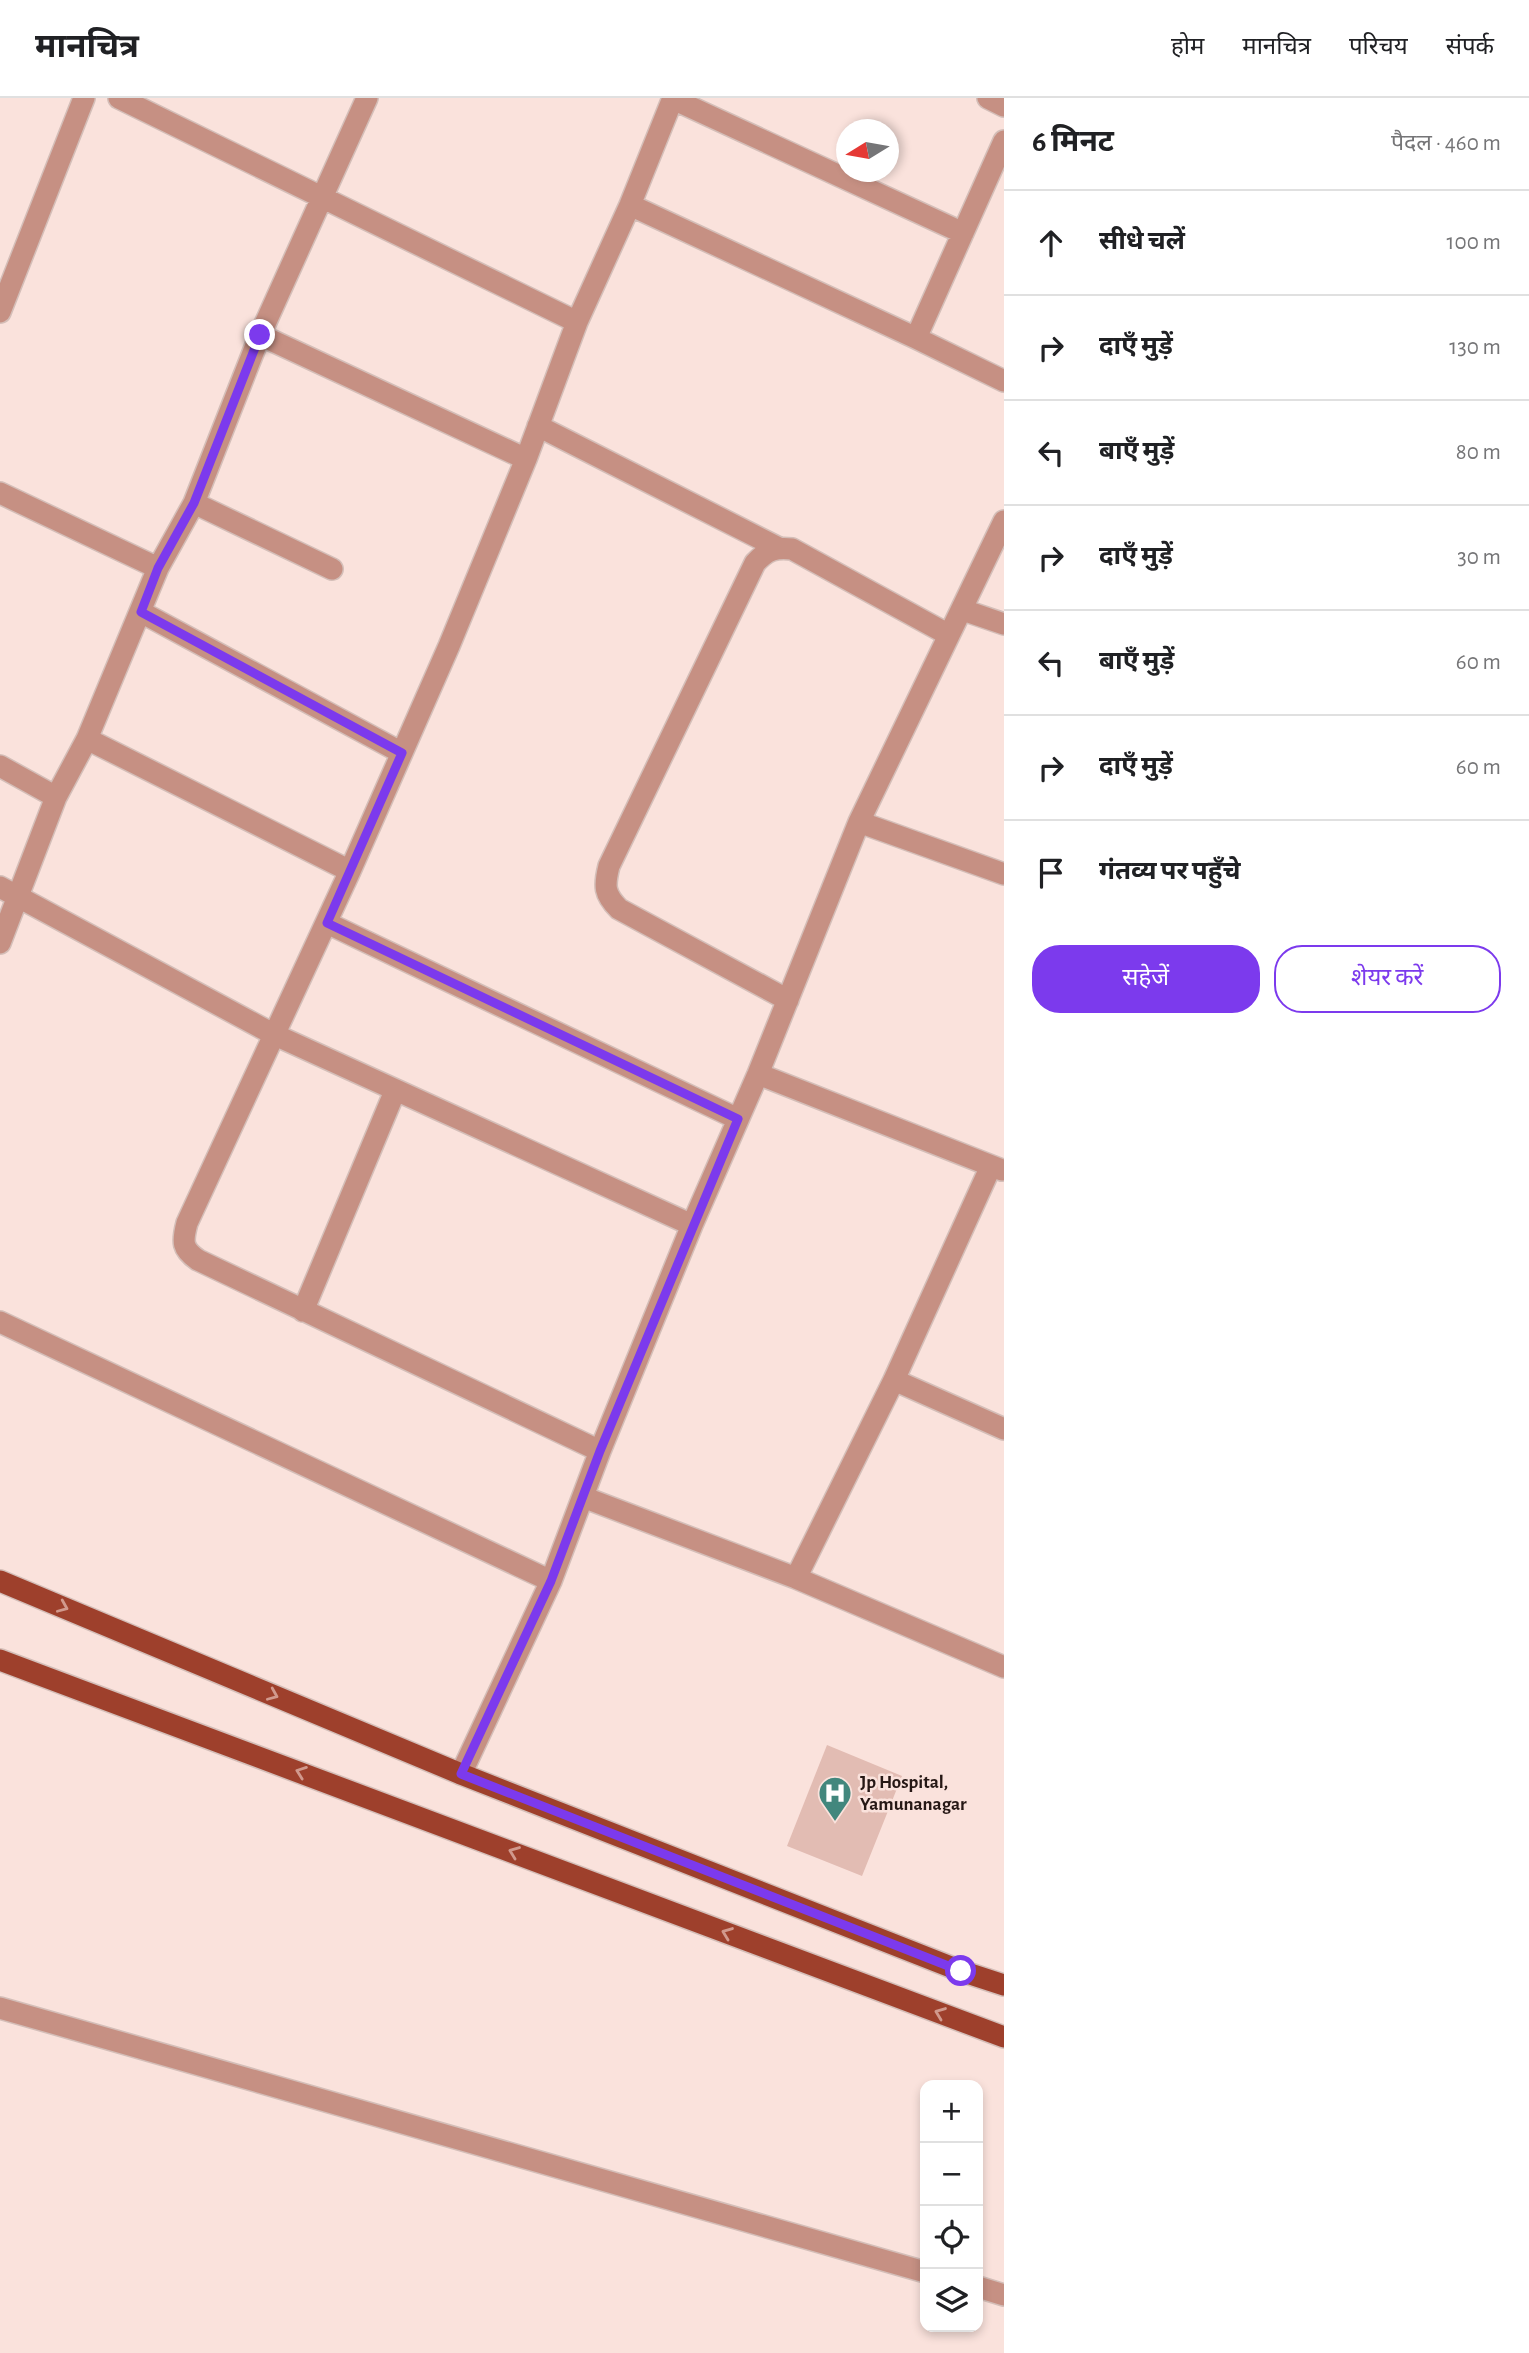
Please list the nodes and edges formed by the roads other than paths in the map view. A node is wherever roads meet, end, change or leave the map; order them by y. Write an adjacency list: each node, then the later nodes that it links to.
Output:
1 (84, 98): 11 (street)
2 (119, 98): 8 (street)
3 (367, 98): 8 (street)
4 (673, 98): 9 (street); 10 (street)
5 (988, 98): 6 (street)
6 (1004, 106)
7 (1004, 142): 10 (street)
8 (323, 197): 12 (street); 13 (street)
9 (630, 205): 12 (street); 14 (street)
10 (963, 233): 14 (street)
11 (0, 312)
12 (577, 322): 16 (street)
13 (260, 335): 17 (street); 19 (street)
14 (916, 338): 15 (street)
15 (1004, 381)
16 (538, 426): 17 (street); 21 (street)
17 (526, 459): 29 (street)
18 (0, 493): 22 (street)
19 (194, 503): 22 (street); 23 (street)
20 (1004, 521): 24 (street)
21 (777, 547): 27 (street); 38 (street)
22 (158, 568): 25 (street)
23 (332, 569)
24 (963, 610): 26 (street); 27 (street)
25 (141, 612): 28 (street); 29 (street)
26 (1004, 624)
27 (949, 635): 32 (street)
28 (87, 739): 31 (street); 33 (street)
29 (402, 753): 33 (street)
30 (0, 766): 31 (street)
31 (57, 797): 35 (street)
32 (859, 822): 34 (street); 38 (street)
33 (350, 871): 36 (street)
34 (1004, 874)
35 (9, 892): 37 (street); 39 (street)
36 (327, 923): 39 (street); 42 (street)
37 (0, 943)
38 (788, 1000): 40 (street)
39 (273, 1034): 41 (street); 45 (street)
40 (758, 1074): 42 (street); 43 (street)
41 (395, 1091): 44 (street); 45 (street)
42 (738, 1119): 44 (street)
43 (997, 1169): 47 (street)
44 (692, 1225): 49 (street)
45 (303, 1311): 49 (street)
46 (0, 1322): 53 (street)
47 (894, 1380): 48 (street); 51 (street)
48 (1004, 1429)
49 (600, 1451): 50 (street)
50 (583, 1497): 51 (street); 53 (street)
51 (796, 1578): 55 (street)
52 (0, 1581): 56 (main road, one-way to 56)
53 (551, 1581): 56 (street)
54 (0, 1660): 59 (main road, one-way to 54)
55 (1004, 1667)
56 (461, 1774): 57 (main road)
57 (1004, 1985)
58 (0, 2008): 60 (street)
59 (1004, 2037)
60 (920, 2271)
61 (983, 2289): 62 (street)
62 (1004, 2295)

